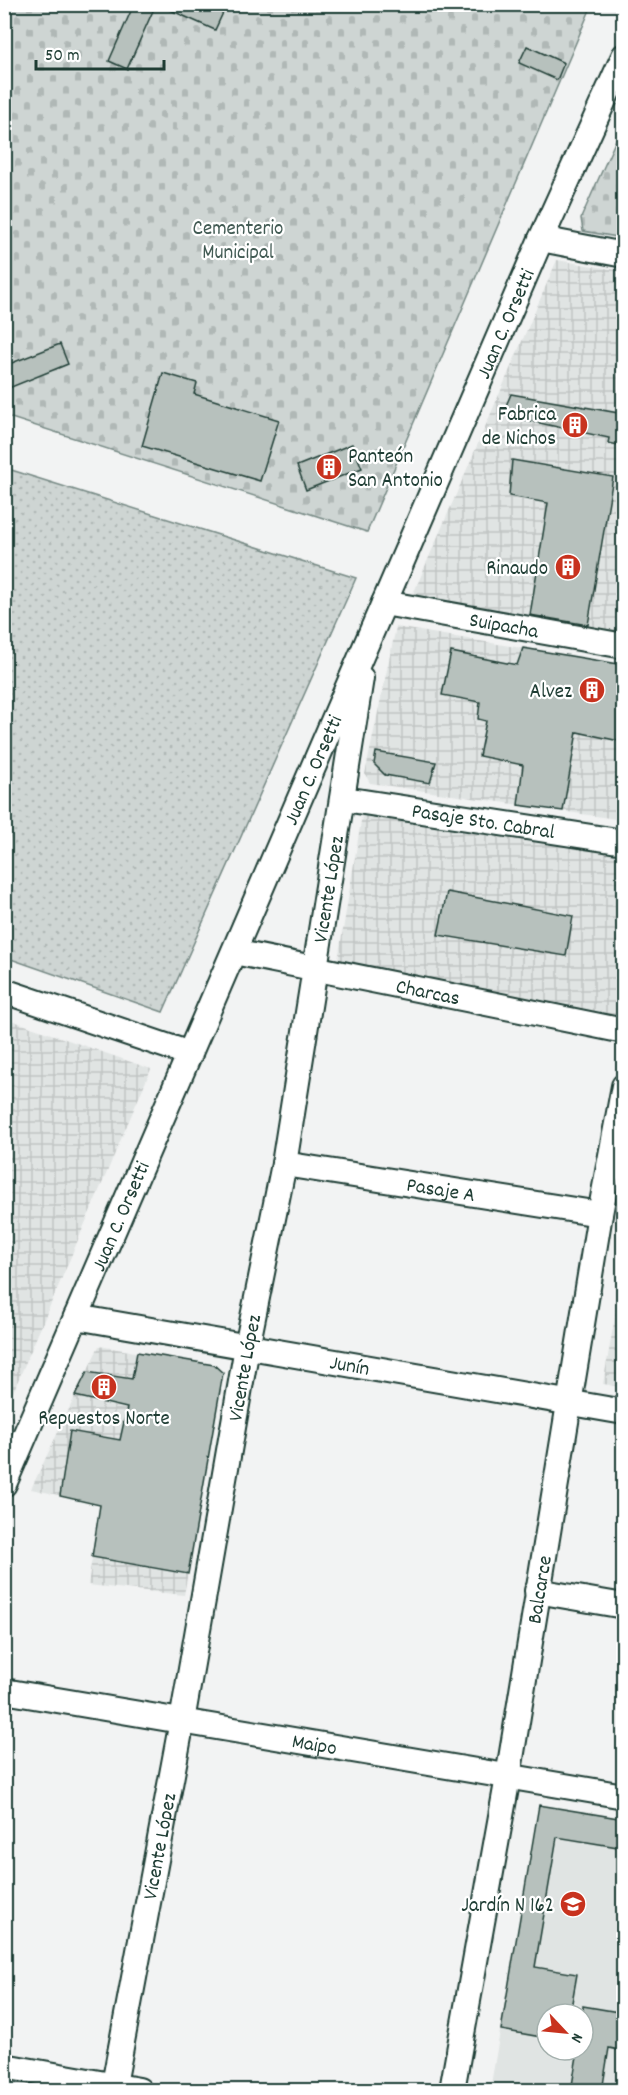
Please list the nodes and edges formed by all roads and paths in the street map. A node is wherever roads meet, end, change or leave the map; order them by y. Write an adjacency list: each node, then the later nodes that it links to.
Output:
1 (624, 56): 2 (street, Juan C. Orsetti)
2 (541, 239): 3 (street); 4 (street, Juan C. Orsetti)
3 (624, 255)
4 (384, 603): 5 (street, Juan C. Orsetti); 6 (street, Suipacha)
5 (366, 646): 7 (street, Vicente López); 9 (street, Juan C. Orsetti)
6 (624, 646)
7 (344, 799): 8 (street, Pasaje Sto. Cabral); 10 (street, Vicente López)
8 (624, 842)
9 (234, 952): 10 (street, Charcas); 13 (street, Juan C. Orsetti)
10 (315, 971): 12 (street, Charcas); 15 (street, Vicente López)
11 (4, 991): 13 (street)
12 (624, 1031)
13 (190, 1054): 17 (street, Juan C. Orsetti)
14 (624, 1086): 16 (street, Balcarce)
15 (284, 1164): 16 (street, Pasaje A); 18 (street, Vicente López)
16 (600, 1214): 19 (street, Balcarce)
17 (76, 1317): 18 (street, Junín); 21 (street, Juan C. Orsetti)
18 (247, 1347): 19 (street, Junín); 25 (street, Vicente López)
19 (571, 1403): 20 (street, Junín); 22 (street, Balcarce)
20 (624, 1412)
21 (4, 1484)
22 (537, 1592): 23 (street); 26 (street, Balcarce)
23 (624, 1606)
24 (4, 1691): 25 (street, Maipo)
25 (182, 1721): 26 (street, Maipo); 29 (street, Vicente López)
26 (508, 1777): 27 (street, Maipo); 31 (street, Balcarce)
27 (624, 1796)
28 (4, 2066): 29 (street)
29 (113, 2088): 30 (street)
30 (139, 2091)
31 (452, 2091)

